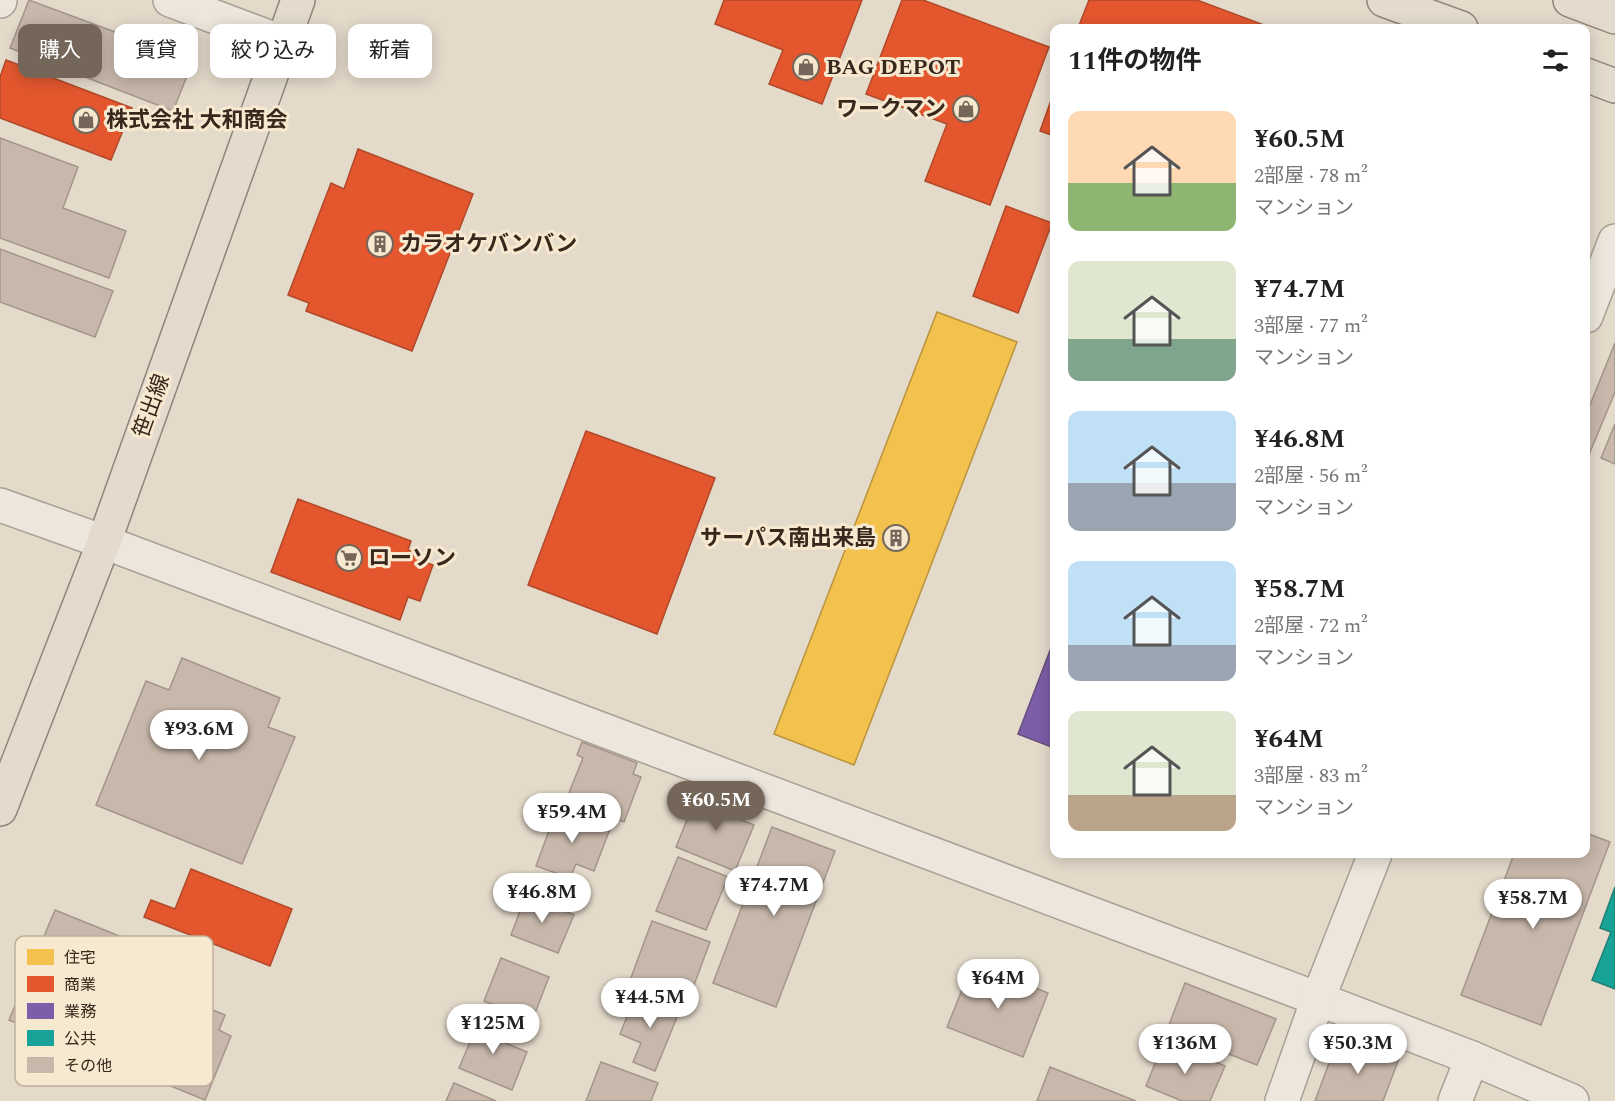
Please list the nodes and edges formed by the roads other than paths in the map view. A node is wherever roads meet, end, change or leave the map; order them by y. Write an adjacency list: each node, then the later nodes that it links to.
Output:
1 (170, 0): 6 (street)
2 (298, 0): 7 (main road, 笹出線)
3 (1384, 0): 8 (main road)
4 (1570, 0): 5 (main road)
5 (1615, 17)
6 (234, 24)
7 (289, 24)
8 (1450, 24)
9 (1590, 77): 11 (main road)
10 (269, 78): 15 (main road, 笹出線)
11 (1615, 86)
12 (1615, 241): 13 (street)
13 (1590, 306)
14 (0, 505): 15 (street)
15 (104, 542): 16 (main road, 笹出線); 18 (street)
16 (0, 809)
17 (1373, 858): 18 (street)
18 (1318, 999): 19 (street); 20 (street)
19 (1472, 1058): 21 (street); 22 (street)
20 (1282, 1101)
21 (1455, 1101)
22 (1572, 1101)

